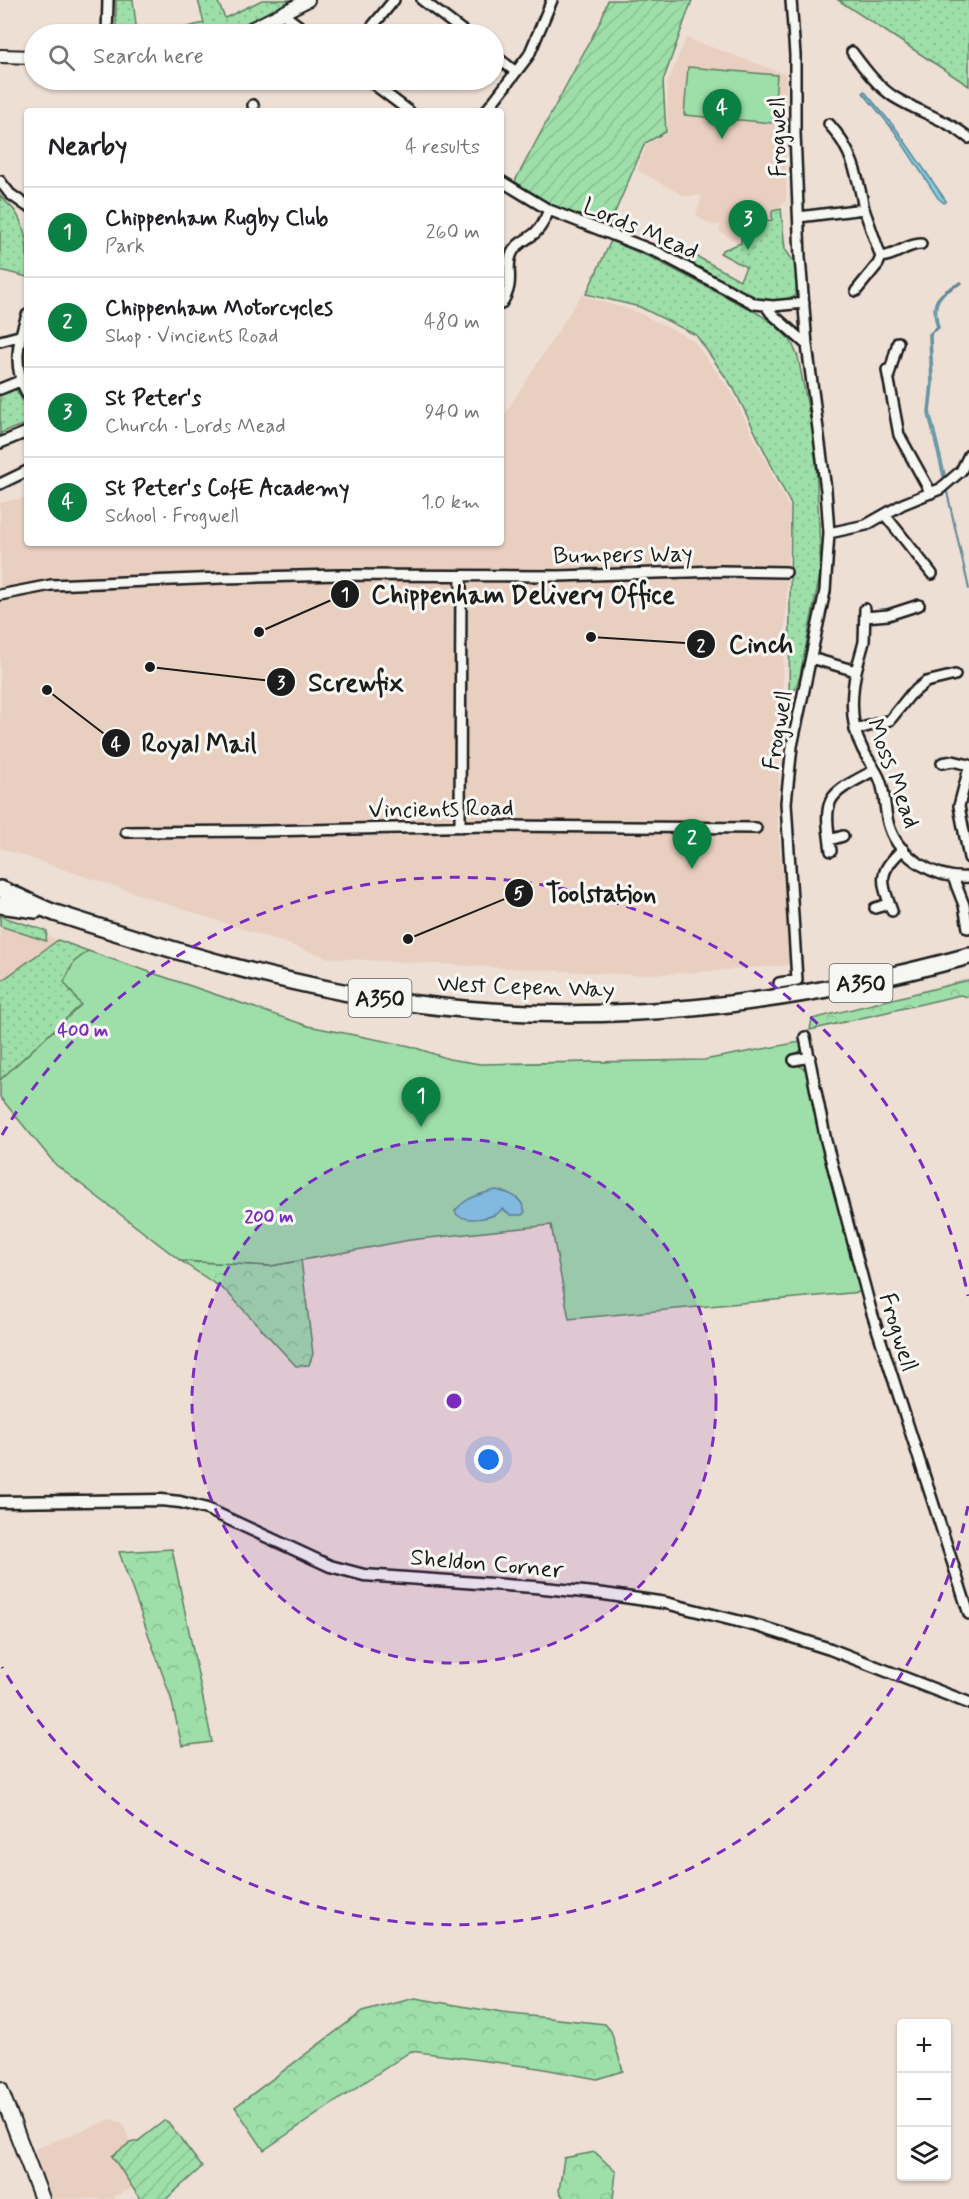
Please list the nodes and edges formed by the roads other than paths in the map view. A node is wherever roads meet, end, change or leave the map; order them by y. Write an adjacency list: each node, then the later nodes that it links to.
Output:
1 (108, 0): 8 (street)
2 (308, 0): 7 (main road)
3 (394, 0): 11 (street)
4 (422, 0): 12 (street)
5 (552, 0): 17 (street)
6 (791, 0): 30 (street, Frogwell)
7 (283, 14): 9 (main road); 10 (street)
8 (107, 24)
9 (262, 24)
10 (296, 24)
11 (374, 24)
12 (454, 24)
13 (852, 52): 24 (street)
14 (0, 56): 15 (main road)
15 (24, 57)
16 (504, 63): 17 (street)
17 (516, 72): 18 (street)
18 (504, 88)
19 (381, 90): 21 (street)
20 (502, 90): 22 (street)
21 (404, 108)
22 (488, 108)
23 (829, 124): 28 (street)
24 (969, 138)
25 (0, 181): 27 (street)
26 (504, 183): 29 (street, Lords Mead)
27 (24, 204)
28 (864, 209): 30 (street); 32 (street)
29 (549, 210): 36 (street); 38 (street, Lords Mead)
30 (799, 217): 37 (street, Frogwell)
31 (921, 244): 32 (street)
32 (881, 257): 34 (street)
33 (855, 274): 34 (street)
34 (864, 281): 35 (street)
35 (856, 291)
36 (504, 298)
37 (804, 303): 38 (street, Lords Mead); 43 (street, Frogwell)
38 (766, 306): 43 (street)
39 (24, 323): 40 (street)
40 (19, 336): 41 (street); 44 (street)
41 (0, 341)
42 (898, 342): 52 (street)
43 (807, 345): 54 (street, Frogwell)
44 (20, 381): 45 (street); 46 (street)
45 (24, 388)
46 (0, 389)
47 (24, 433): 48 (street)
48 (0, 443)
49 (969, 455): 52 (street)
50 (24, 472): 51 (street)
51 (0, 484)
52 (931, 494): 53 (street)
53 (885, 515): 54 (street); 56 (street)
54 (829, 533): 60 (street, Frogwell)
55 (786, 572): 57 (street, Bumpers Way)
56 (932, 574)
57 (461, 576): 58 (street, Bumpers Way); 67 (street)
58 (0, 595)
59 (915, 610): 61 (street, Moss Mead)
60 (811, 658): 61 (street); 83 (street, Frogwell)
61 (856, 671): 63 (street, Moss Mead)
62 (955, 675): 63 (street)
63 (855, 730): 66 (street, Moss Mead)
64 (942, 763): 65 (street)
65 (969, 766): 74 (street, Moss Mead)
66 (875, 770): 71 (street); 72 (street, Moss Mead)
67 (460, 827): 68 (street, Vincients Road); 69 (street, Vincients Road)
68 (756, 828)
69 (126, 832)
70 (843, 837): 71 (street)
71 (830, 840): 73 (street)
72 (903, 849): 76 (street, Moss Mead); 79 (street)
73 (831, 851)
74 (969, 858)
75 (969, 877): 76 (street, Moss Mead)
76 (953, 878): 81 (street)
77 (0, 889): 80 (highway, West Cepen Way / A350)
78 (0, 905): 80 (highway, West Cepen Way / A350)
79 (875, 908)
80 (51, 911): 82 (highway, West Cepen Way / A350)
81 (968, 928)
82 (969, 956)
83 (797, 980): 84 (street); 85 (street)
84 (808, 980)
85 (779, 983)
86 (805, 1037): 87 (street, Frogwell)
87 (810, 1057): 88 (street); 90 (street, Frogwell)
88 (794, 1060)
89 (0, 1502): 91 (street, Sheldon Corner)
90 (969, 1614)
91 (969, 1703)
92 (0, 2089): 93 (main road)
93 (42, 2199)

